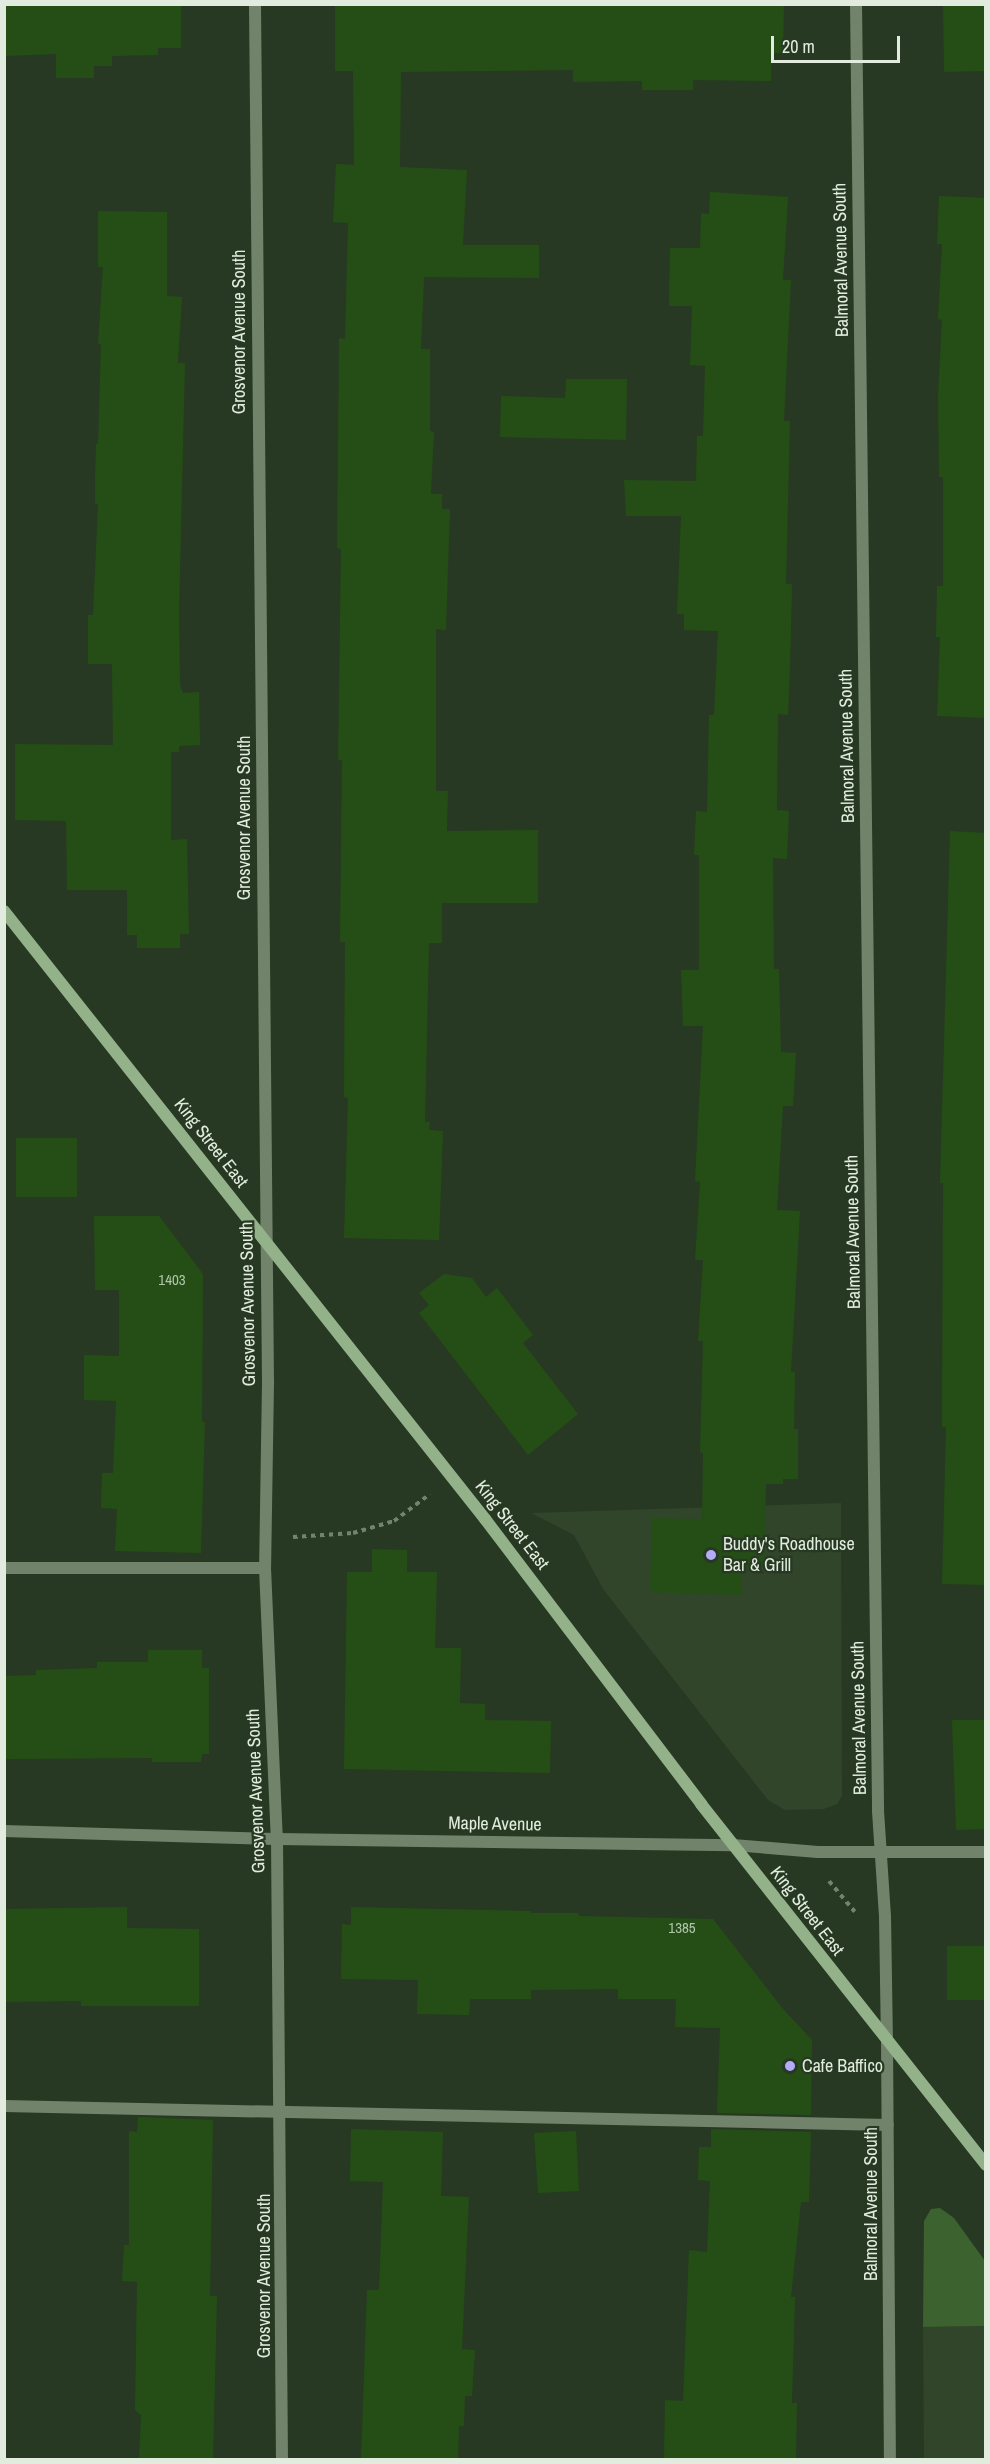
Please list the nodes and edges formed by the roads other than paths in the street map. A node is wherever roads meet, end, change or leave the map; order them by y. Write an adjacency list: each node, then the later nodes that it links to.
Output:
1 (255, 4): 4 (street, Grosvenor Avenue South)
2 (856, 4): 10 (street, Balmoral Avenue South)
3 (4, 911): 4 (main road, King Street East)
4 (265, 1239): 6 (street, Grosvenor Avenue South); 9 (main road, King Street East)
5 (4, 1568): 6 (street)
6 (265, 1569): 8 (street, Grosvenor Avenue South)
7 (4, 1831): 8 (street, Maple Avenue)
8 (277, 1839): 9 (street, Maple Avenue); 14 (street, Grosvenor Avenue South)
9 (733, 1845): 10 (street, Maple Avenue); 12 (main road, King Street East)
10 (881, 1850): 11 (street, Maple Avenue); 12 (street, Balmoral Avenue South)
11 (986, 1852)
12 (887, 2041): 15 (street, Balmoral Avenue South); 16 (main road, King Street East)
13 (4, 2106): 14 (street)
14 (281, 2110): 15 (street); 17 (street, Grosvenor Avenue South)
15 (888, 2125): 18 (street, Balmoral Avenue South)
16 (986, 2165)
17 (282, 2460)
18 (890, 2460)

